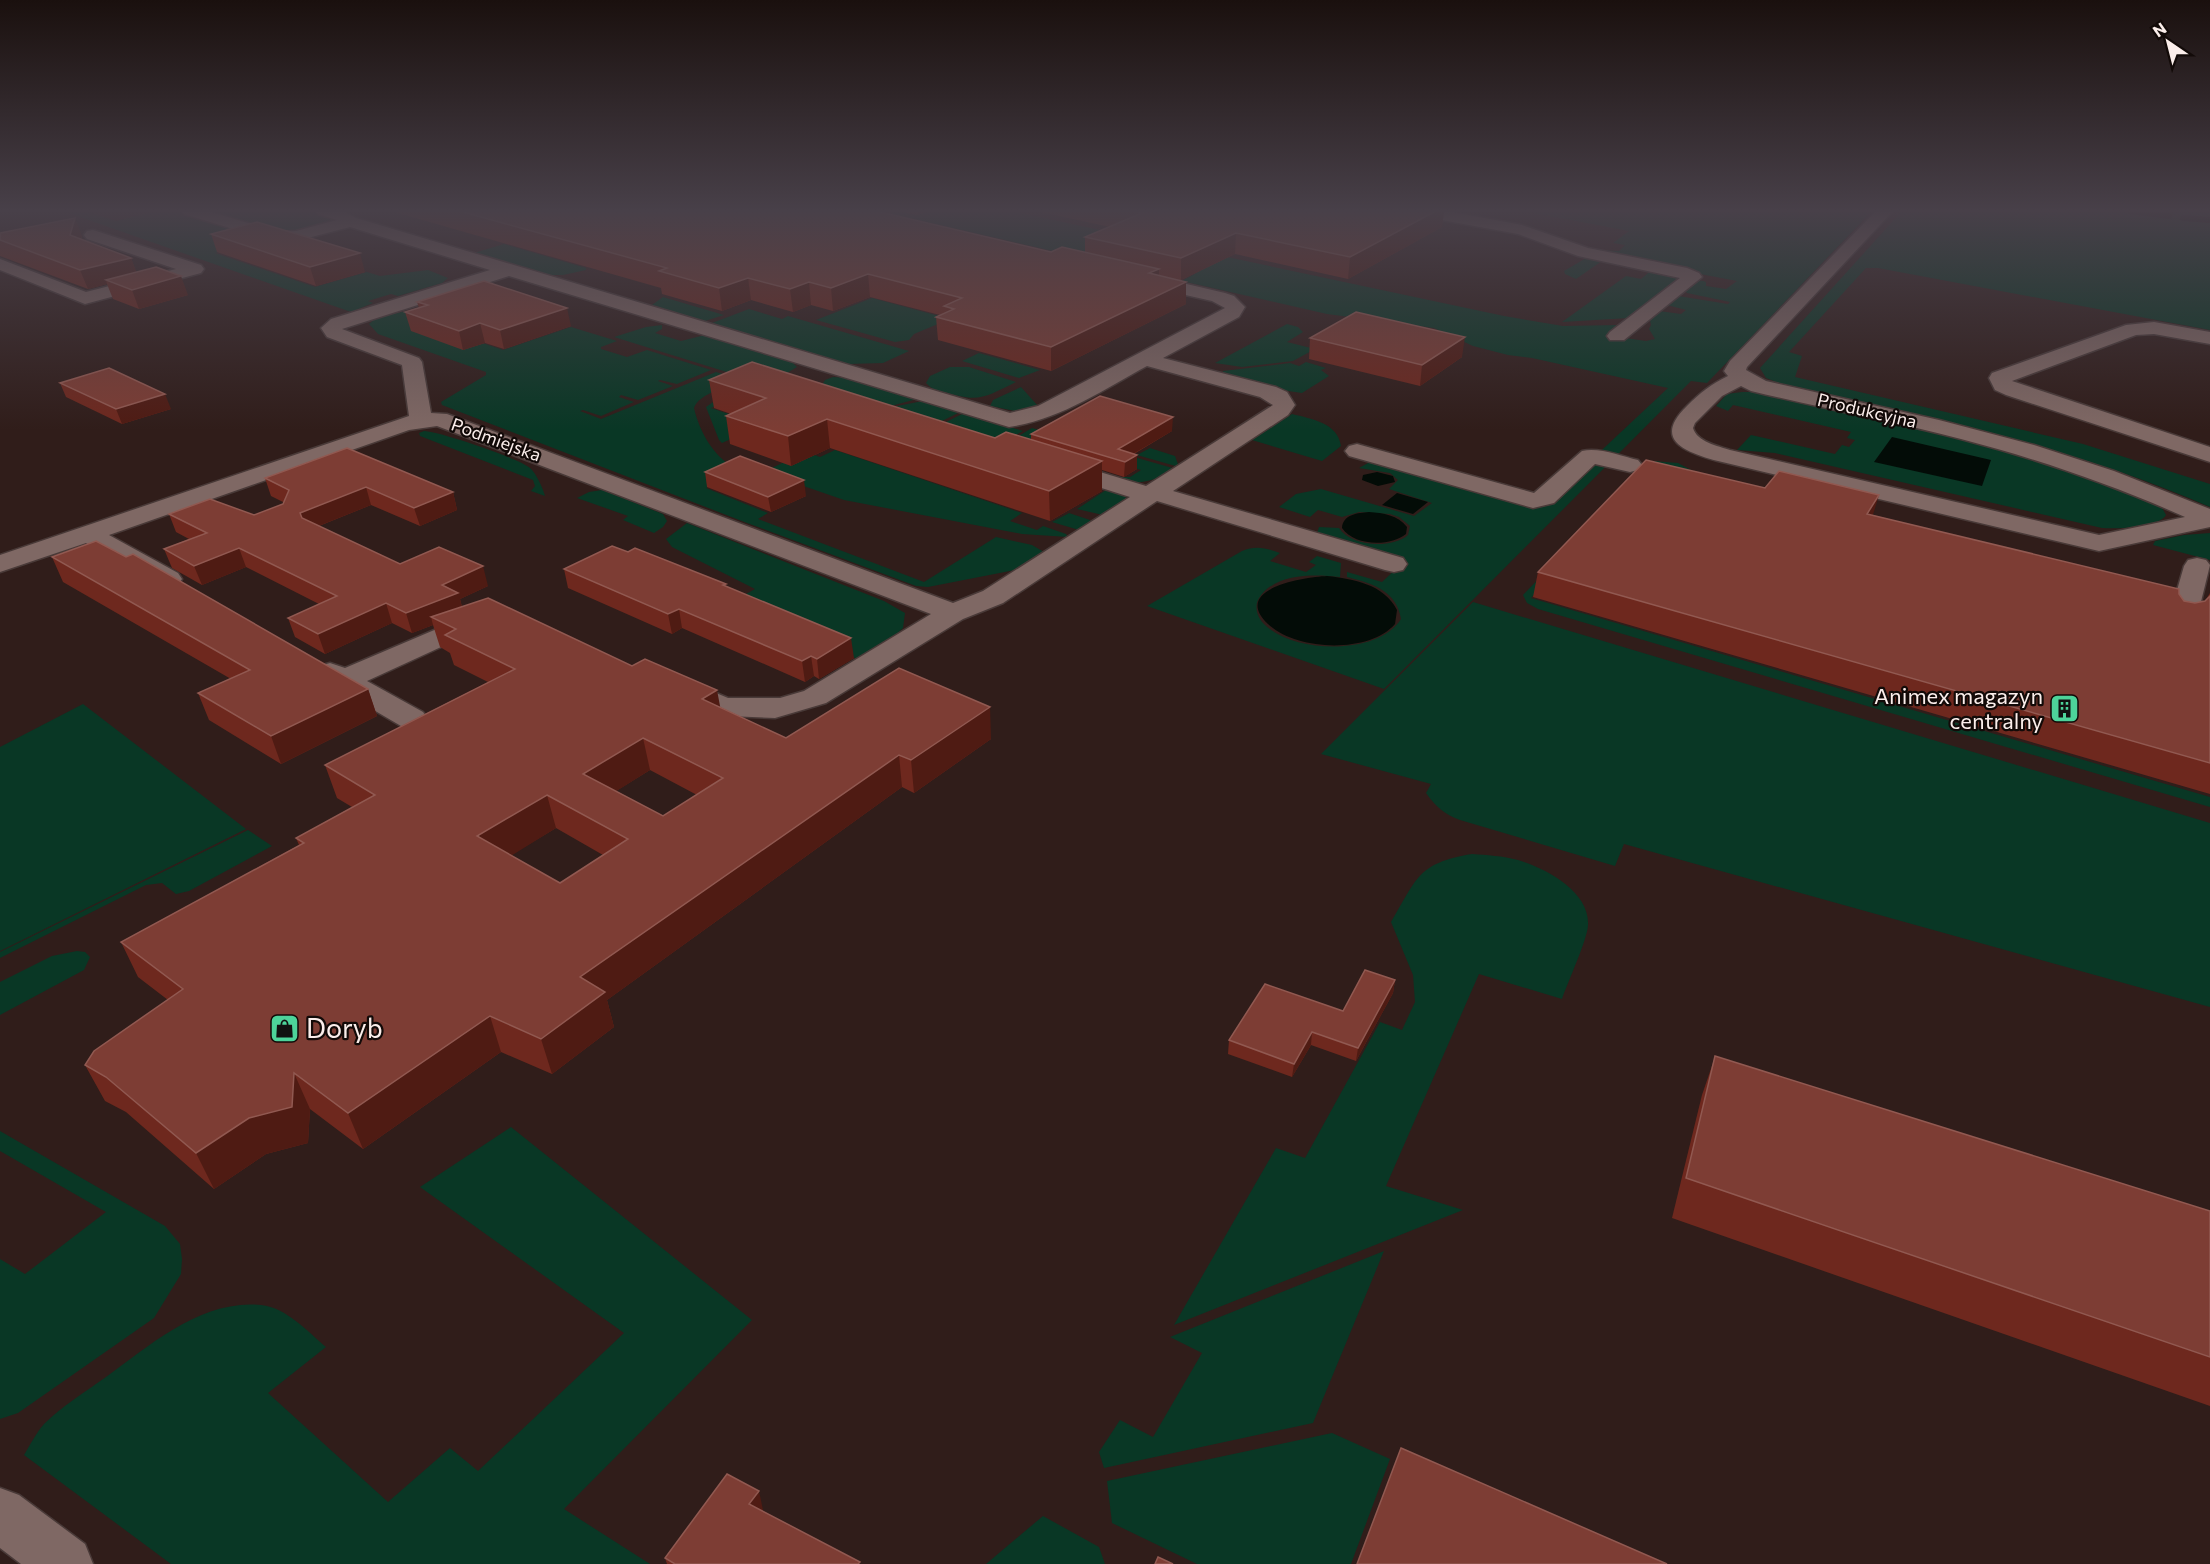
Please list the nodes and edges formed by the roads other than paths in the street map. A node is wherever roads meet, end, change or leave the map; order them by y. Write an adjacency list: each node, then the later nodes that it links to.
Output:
1 (50, 284): 2 (street)
2 (138, 284)
3 (464, 284): 14 (street)
4 (555, 284): 11 (street)
5 (1160, 284): 10 (street)
6 (1684, 284): 8 (street)
7 (1815, 284): 13 (street)
8 (1617, 336)
9 (2210, 338): 16 (street)
10 (1144, 359): 11 (street); 19 (street)
11 (825, 366): 12 (street)
12 (798, 378)
13 (1741, 378): 20 (street, Produkcyjna); 20 (street)
14 (421, 420): 21 (street, Podmiejska); 26 (street, Podmiejska)
15 (1357, 451): 18 (street)
16 (2210, 455)
17 (1040, 461): 19 (street)
18 (1630, 465)
19 (1152, 494): 23 (street); 26 (street)
20 (2210, 518)
21 (88, 534): 22 (street, Podmiejska); 25 (street)
22 (0, 564)
23 (1394, 564)
24 (2197, 566): 28 (street)
25 (194, 594)
26 (953, 613): 30 (street)
27 (509, 615): 31 (street)
28 (2183, 618)
29 (304, 657): 31 (street)
30 (658, 679)
31 (344, 680): 32 (street)
32 (412, 719)
33 (0, 1514): 34 (street)
34 (65, 1564)

